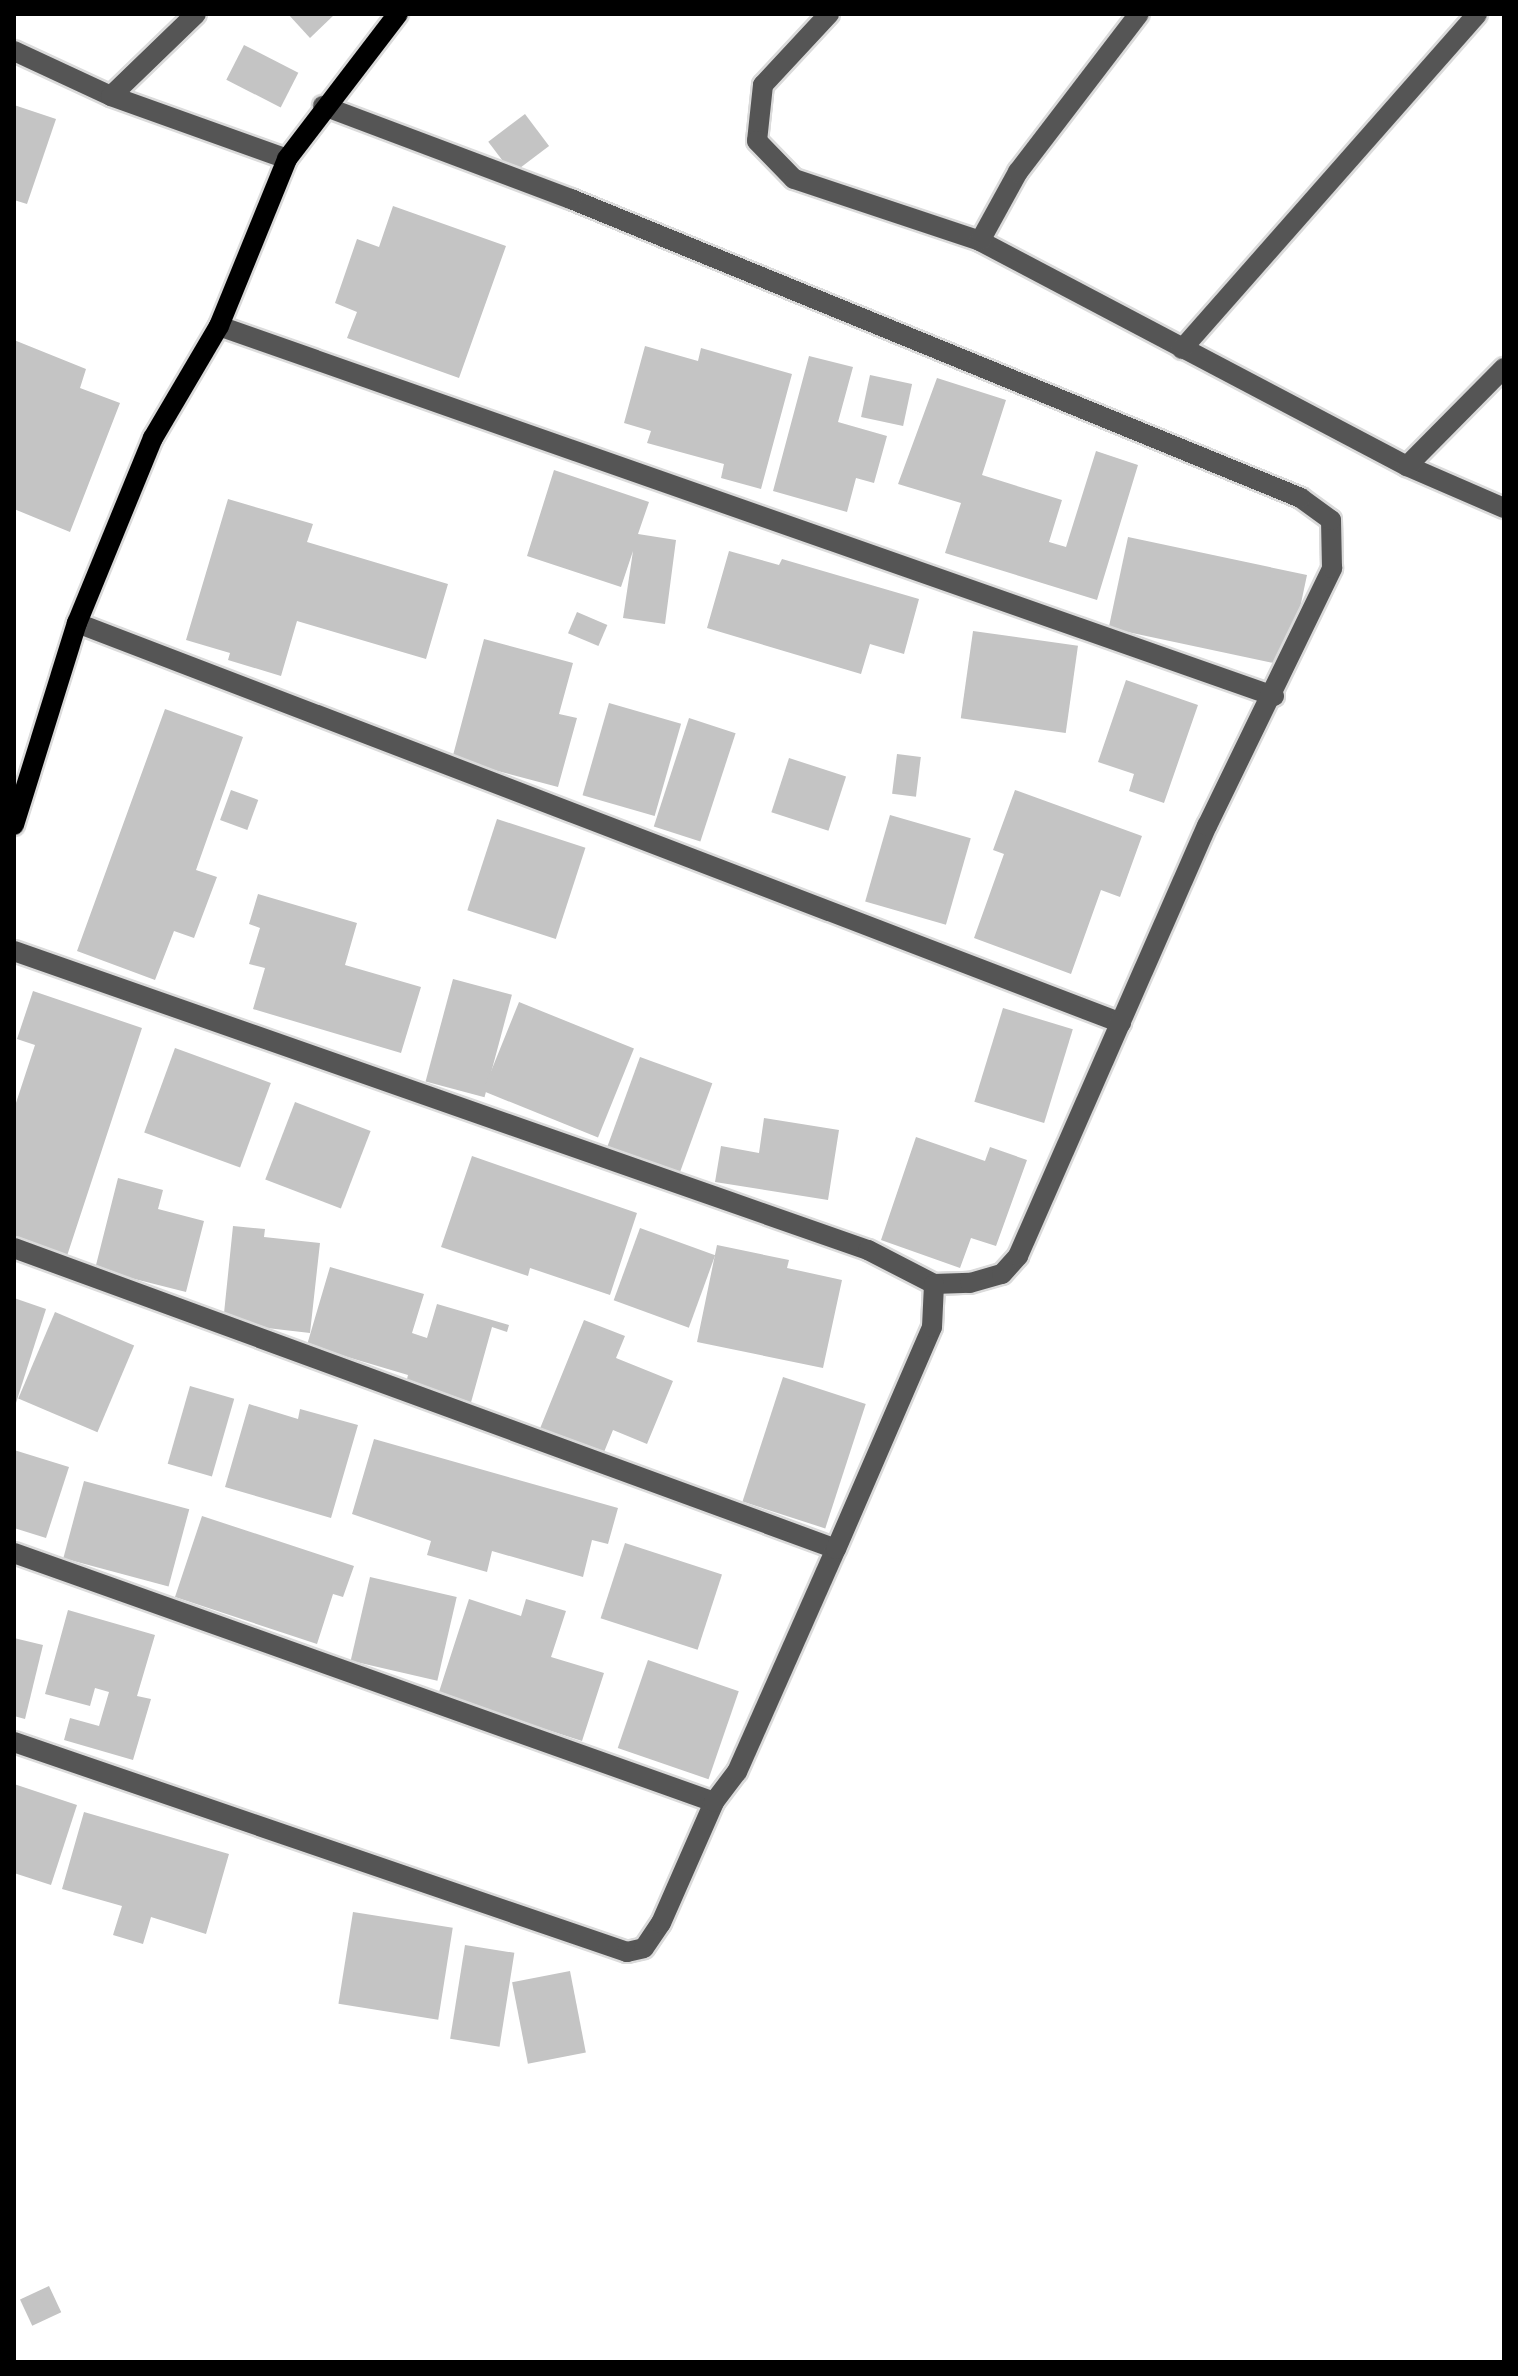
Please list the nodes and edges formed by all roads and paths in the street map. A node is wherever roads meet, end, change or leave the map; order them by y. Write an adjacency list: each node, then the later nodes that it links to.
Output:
1 (196, 14): 7 (street)
2 (398, 14): 8 (main road)
3 (829, 14): 10 (street)
4 (1139, 14): 10 (street)
5 (1477, 14): 12 (street)
6 (14, 51): 7 (street)
7 (111, 96): 9 (street)
8 (323, 106): 9 (main road); 17 (street)
9 (287, 159): 11 (main road)
10 (980, 241): 12 (street)
11 (219, 326): 16 (main road); 17 (street)
12 (1182, 349): 14 (street)
13 (1504, 368): 14 (street)
14 (1407, 466): 15 (street)
15 (1504, 508)
16 (77, 623): 18 (main road); 20 (street)
17 (1274, 696): 20 (street)
18 (14, 825)
19 (14, 951): 22 (street)
20 (1121, 1023): 22 (street)
21 (14, 1248): 23 (street)
22 (934, 1284): 23 (street)
23 (836, 1549): 26 (street)
24 (14, 1553): 26 (street)
25 (14, 1742): 26 (street)
26 (714, 1802)

